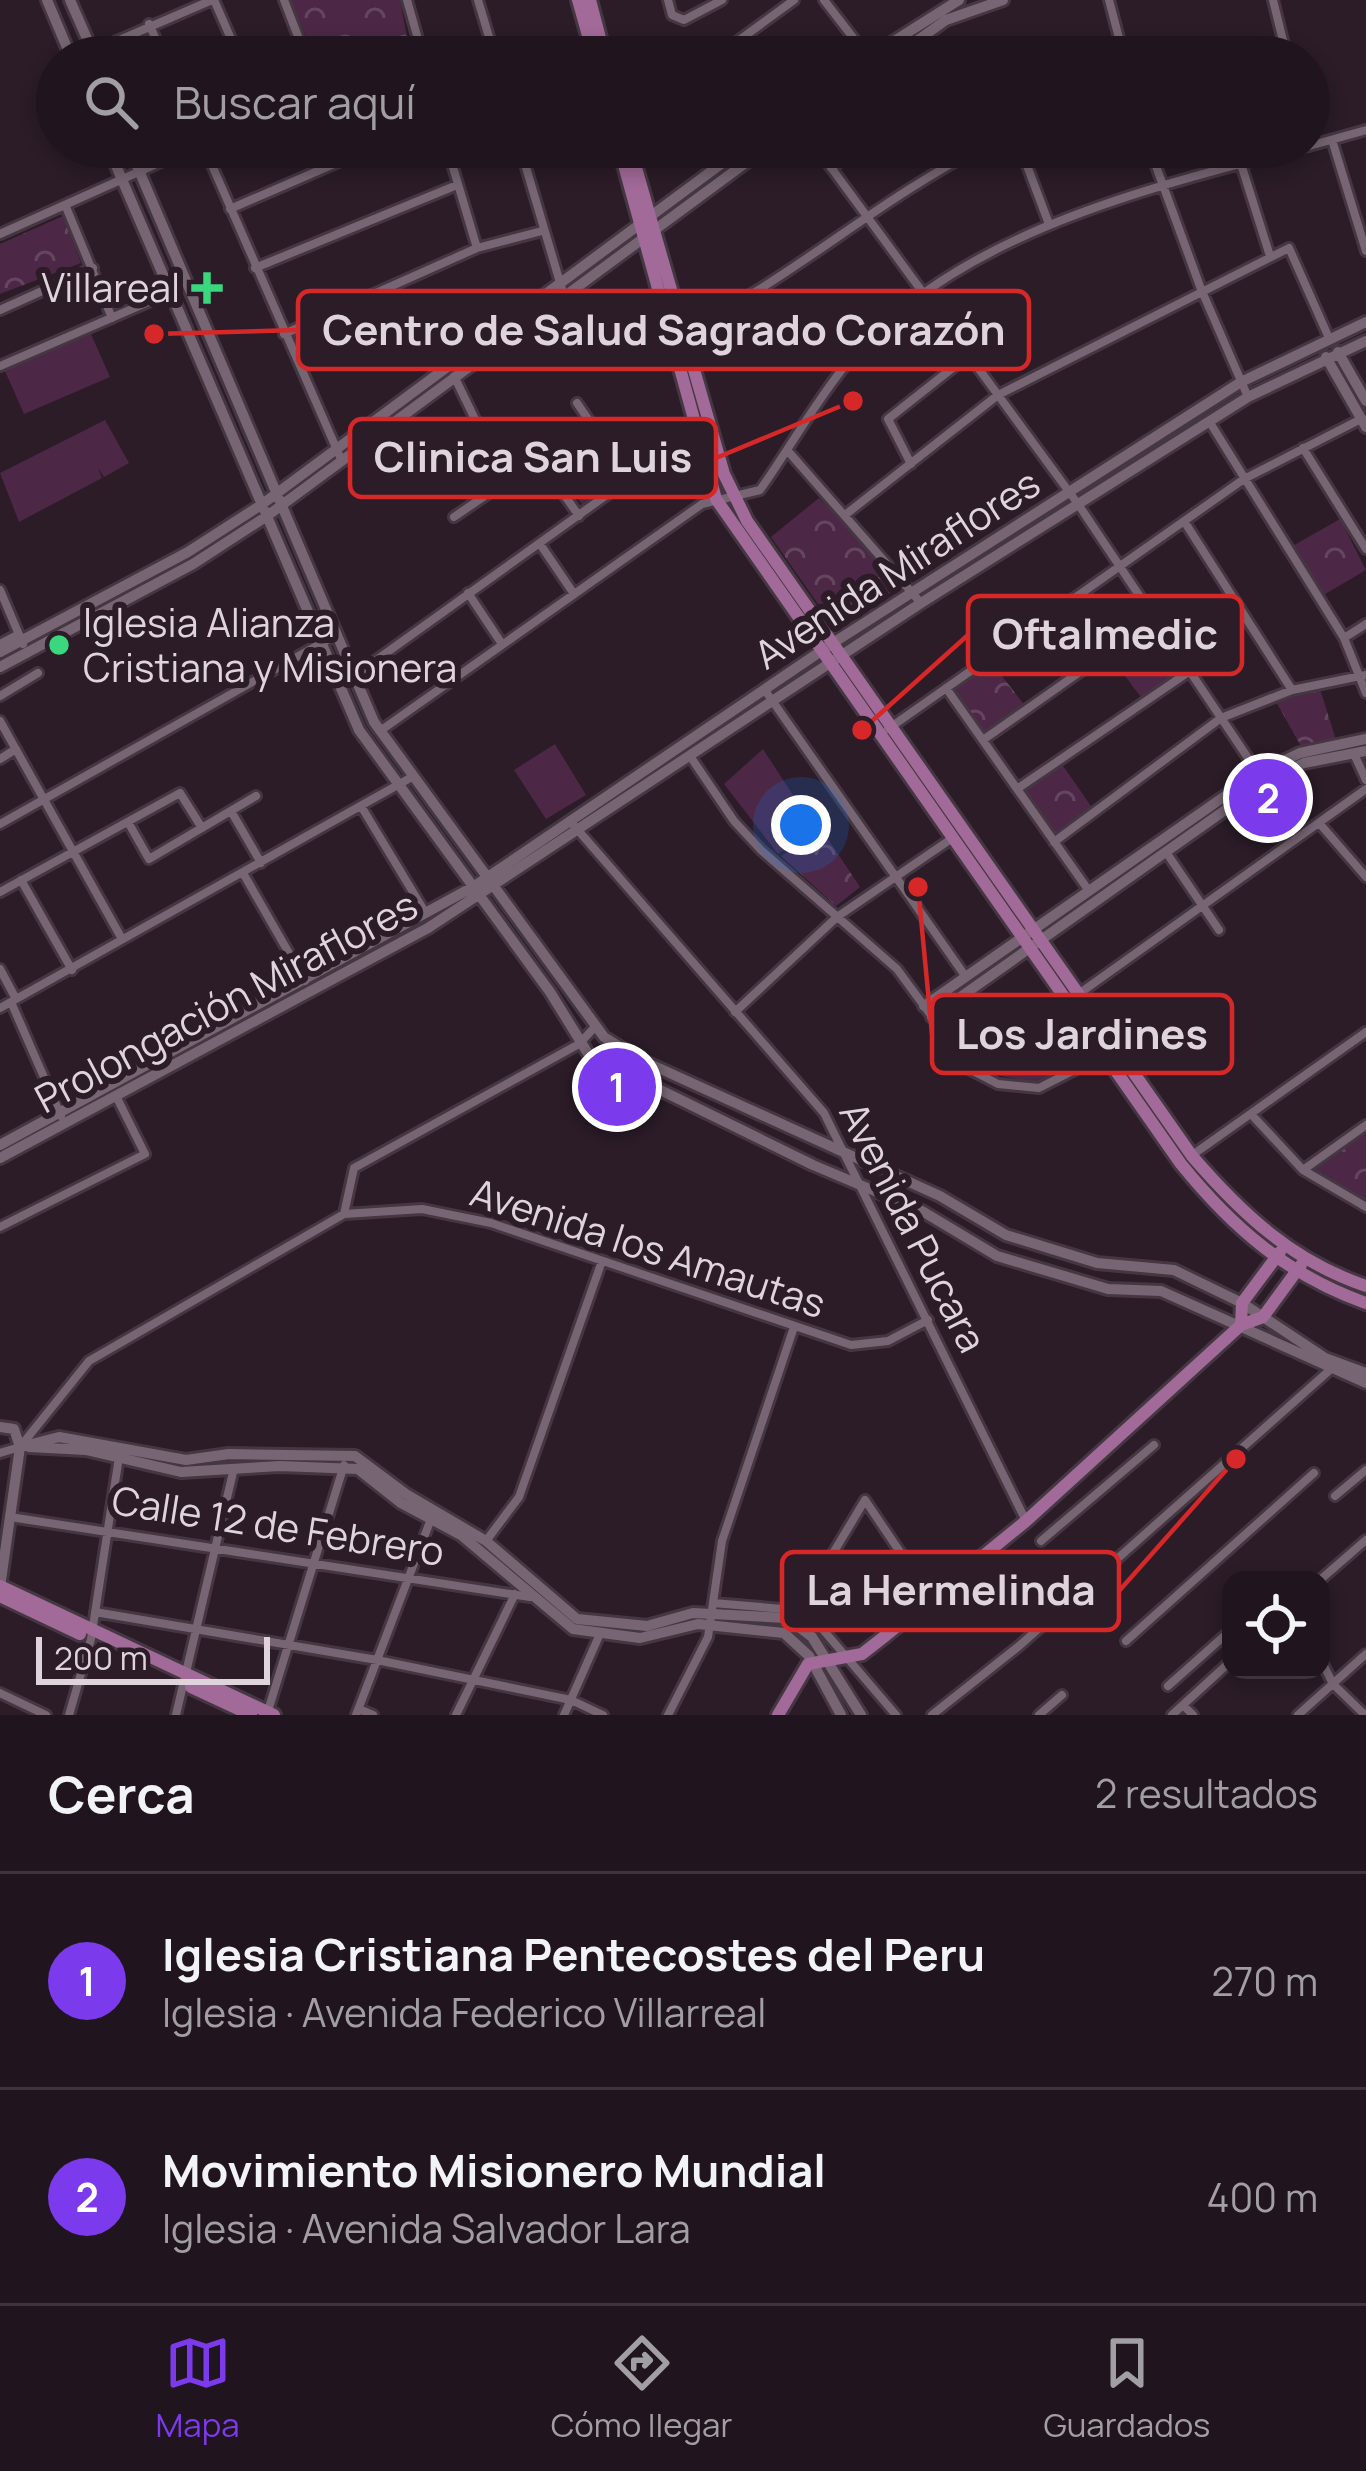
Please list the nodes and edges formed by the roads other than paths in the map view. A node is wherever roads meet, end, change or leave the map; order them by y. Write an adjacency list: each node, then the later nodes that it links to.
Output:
1 (70, 0): 20 (main road)
2 (213, 0): 18 (street); 23 (street)
3 (284, 0): 24 (street)
4 (407, 0): 25 (street)
5 (478, 0): 26 (street)
6 (578, 0): 27 (main road)
7 (590, 0): 28 (main road)
8 (668, 0): 9 (street)
9 (722, 0)
10 (794, 0): 29 (street)
11 (824, 0): 30 (street)
12 (959, 0): 31 (main road)
13 (1003, 0): 17 (main road)
14 (1109, 0): 33 (street)
15 (1273, 0): 34 (street)
16 (49, 1): 19 (main road)
17 (980, 2): 32 (main road)
18 (148, 24): 21 (street); 22 (street)
19 (63, 36)
20 (82, 36)
21 (125, 36)
22 (154, 36)
23 (229, 36)
24 (298, 36)
25 (415, 36)
26 (489, 36)
27 (588, 36)
28 (599, 36)
29 (745, 36)
30 (852, 36)
31 (902, 36)
32 (924, 36)
33 (1118, 36)
34 (1282, 36)
35 (1366, 130): 36 (street)
36 (1332, 140): 66 (street)
37 (116, 168): 55 (main road)
38 (137, 168): 54 (main road)
39 (147, 168): 54 (street)
40 (213, 168): 59 (street)
41 (324, 168): 59 (street)
42 (453, 168): 56 (street)
43 (526, 168): 63 (street)
44 (626, 168): 62 (main road)
45 (635, 168): 62 (main road)
46 (718, 168): 62 (main road)
47 (735, 168): 62 (main road)
48 (831, 168): 60 (street)
49 (948, 168): 60 (street)
50 (1028, 168): 61 (street)
51 (1155, 168): 57 (street)
52 (1226, 168): 57 (street)
53 (1242, 168): 67 (street)
54 (138, 172): 55 (street); 78 (main road)
55 (122, 182): 58 (street); 72 (main road)
56 (457, 184): 65 (street); 69 (street)
57 (1160, 185): 61 (street); 70 (street)
58 (66, 207): 64 (street); 68 (street)
59 (230, 208): 69 (street)
60 (867, 217): 73 (street); 77 (street)
61 (1049, 225): 73 (street)
62 (647, 226): 71 (main road); 77 (main road); 85 (main road)
63 (542, 231): 65 (street); 71 (street)
64 (0, 234)
65 (477, 248): 79 (street)
66 (1366, 251)
67 (1270, 256): 70 (street); 82 (street)
68 (93, 268): 74 (street); 75 (street)
69 (255, 268): 79 (street)
70 (1201, 289): 88 (street); 89 (street)
71 (561, 292): 87 (main road)
72 (169, 293): 75 (street); 80 (main road)
73 (925, 295): 83 (street); 98 (street)
74 (0, 310)
75 (112, 318): 86 (street)
76 (1366, 322): 82 (main road, Avenida Miraflores)
77 (684, 331): 85 (main road)
78 (206, 333): 80 (main road); 106 (main road)
79 (284, 334): 99 (street)
80 (189, 339): 109 (main road)
81 (1366, 340): 84 (main road, Avenida Miraflores)
82 (1323, 341): 84 (main road); 88 (main road, Avenida Miraflores)
83 (969, 355): 89 (street); 101 (street)
84 (1332, 356): 90 (main road, Avenida Miraflores); 91 (main road); 94 (main road)
85 (687, 364): 96 (main road); 105 (main road)
86 (0, 366)
87 (452, 374): 99 (main road); 104 (street)
88 (1241, 382): 90 (street); 107 (main road, Avenida Miraflores)
89 (998, 395): 101 (street); 107 (street)
90 (1249, 397): 93 (main road, Avenida Miraflores)
91 (1366, 401)
92 (577, 403): 95 (street)
93 (1209, 421): 103 (street); 107 (main road, Avenida Miraflores)
94 (1364, 421): 97 (street)
95 (591, 423): 100 (street); 102 (street)
96 (698, 439): 102 (street); 108 (main road)
97 (1304, 448): 103 (street); 115 (street)
98 (787, 450): 105 (street); 110 (street)
99 (338, 454): 106 (main road)
100 (539, 459): 104 (street); 111 (street)
101 (911, 464): 110 (street)
102 (629, 479): 111 (street)
103 (1244, 479): 113 (street); 124 (street)
104 (506, 483): 112 (street)
105 (732, 497): 108 (street); 129 (main road)
106 (278, 498): 109 (main road); 123 (main road)
107 (1074, 498): 116 (street); 120 (main road, Avenida Miraflores)
108 (716, 500): 119 (street); 129 (main road)
109 (264, 510): 125 (main road); 126 (main road)
110 (845, 515): 120 (street)
111 (579, 516): 114 (street)
112 (454, 517)
113 (1184, 521): 116 (street); 137 (street)
114 (540, 544): 118 (street); 119 (street)
115 (1366, 549)
116 (1120, 566): 121 (street); 135 (street)
117 (0, 590): 125 (street)
118 (468, 593): 127 (street); 133 (street)
119 (574, 594): 127 (street)
120 (917, 598): 129 (main road, Avenida Miraflores)
121 (1155, 619): 131 (street); 145 (street)
122 (1366, 624): 124 (street)
123 (336, 635): 126 (street); 133 (main road)
124 (1344, 638): 134 (street)
125 (22, 642): 128 (main road); 130 (main road)
126 (321, 644): 154 (main road); 158 (street)
127 (502, 644): 144 (street)
128 (0, 648)
129 (832, 652): 136 (main road, Avenida Miraflores); 140 (main road, Avenida Miraflores); 143 (main road)
130 (0, 667)
131 (1190, 671): 141 (street); 156 (street)
132 (38, 673): 139 (street)
133 (354, 676): 144 (main road)
134 (1364, 676): 137 (street); 138 (street)
135 (946, 688): 143 (street); 145 (street)
136 (764, 689): 140 (street); 148 (main road, Avenida Miraflores)
137 (1292, 690): 141 (street)
138 (1366, 693)
139 (0, 696)
140 (772, 701): 150 (main road, Avenida Miraflores); 173 (street)
141 (1221, 718): 153 (street); 168 (street)
142 (0, 721): 147 (street)
143 (887, 730): 166 (main road); 186 (main road)
144 (379, 731): 152 (main road)
145 (983, 740): 156 (street)
146 (1366, 740): 153 (main road)
147 (16, 749): 151 (street); 158 (street)
148 (676, 749): 150 (main road); 164 (main road, Avenida Miraflores)
149 (1360, 753): 153 (main road); 155 (street)
150 (687, 758): 164 (main road, Avenida Miraflores); 183 (street)
151 (0, 759)
152 (412, 777): 154 (street); 176 (main road)
153 (1261, 777): 167 (main road); 170 (main road)
154 (396, 785): 159 (street); 179 (main road)
155 (1366, 785): 163 (street)
156 (1017, 789): 168 (street)
157 (256, 796): 160 (street)
158 (44, 799): 162 (street); 169 (street)
159 (361, 806): 171 (street); 182 (street)
160 (231, 811): 165 (street); 171 (street)
161 (128, 821): 165 (street); 165 (street); 169 (street)
162 (0, 824)
163 (1320, 824): 174 (street); 181 (street)
164 (574, 826): 176 (main road, Avenida Miraflores); 194 (street, Avenida Pucara)
165 (202, 828)
166 (954, 837): 173 (street); 186 (main road)
167 (1158, 841): 170 (street); 177 (main road)
168 (1054, 842): 177 (street)
169 (74, 852): 175 (street); 185 (street)
170 (1166, 852): 180 (main road); 181 (street)
171 (261, 863): 172 (street)
172 (243, 873): 185 (street); 190 (street)
173 (896, 876): 183 (street); 189 (street)
174 (1366, 877)
175 (22, 880): 178 (street); 188 (street)
176 (489, 883): 179 (main road, Avenida Miraflores); 196 (main road)
177 (1088, 891): 180 (street); 186 (main road)
178 (0, 892)
179 (476, 892): 182 (main road, Prolongación Miraflores); 190 (main road, Prolongación Miraflores); 198 (main road)
180 (1096, 903): 186 (main road)
181 (1202, 905): 184 (street); 191 (street)
182 (426, 914): 190 (main road, Prolongación Miraflores)
183 (837, 917): 194 (street); 195 (street)
184 (1219, 930)
185 (122, 939): 188 (street)
186 (1033, 939): 189 (main road); 191 (main road); 195 (main road)
187 (0, 969): 192 (street)
188 (72, 970): 192 (street)
189 (966, 977): 195 (main road)
190 (306, 984): 201 (main road, Prolongación Miraflores); 203 (main road, Prolongación Miraflores)
191 (1073, 997): 199 (main road); 200 (street); 208 (main road)
192 (14, 1000): 193 (street); 203 (street)
193 (0, 1008)
194 (735, 1012): 206 (street, Avenida Pucara)
195 (928, 1012): 200 (street)
196 (594, 1028): 198 (street); 206 (main road)
197 (1366, 1032): 202 (street)
198 (579, 1044): 210 (main road); 212 (street)
199 (1105, 1054): 200 (street); 208 (main road)
200 (971, 1070)
201 (116, 1096): 203 (main road, Prolongación Miraflores); 213 (street)
202 (1251, 1114): 208 (street); 209 (street)
203 (62, 1118): 205 (main road, Prolongación Miraflores); 207 (main road, Prolongación Miraflores)
204 (1366, 1125): 209 (street)
205 (0, 1145)
206 (847, 1155): 210 (street, Avenida Pucara); 220 (main road)
207 (0, 1158)
208 (1186, 1160): 214 (main road)
209 (1304, 1170): 211 (street)
210 (861, 1185): 222 (street, Avenida Pucara); 223 (main road)
211 (1366, 1207)
212 (344, 1214): 215 (street, Avenida los Amautas); 230 (street, Avenida los Amautas)
213 (0, 1227)
214 (1280, 1252): 216 (main road); 220 (main road)
215 (602, 1261): 224 (street, Avenida los Amautas); 243 (street)
216 (1301, 1266): 217 (main road); 218 (main road); 221 (main road)
217 (1359, 1283): 218 (main road)
218 (1345, 1295): 219 (main road)
219 (1366, 1303)
220 (1242, 1304): 221 (main road); 223 (main road)
221 (1263, 1317): 223 (main road); 226 (main road)
222 (928, 1320): 224 (street, Avenida los Amautas); 240 (street, Avenida Pucara)
223 (1241, 1325): 225 (main road); 240 (main road)
224 (794, 1327): 256 (street)
225 (1330, 1369): 227 (main road); 293 (street)
226 (1366, 1373)
227 (1366, 1383)
228 (0, 1427): 230 (main road)
229 (1154, 1444): 244 (street)
230 (20, 1447): 231 (street); 232 (main road); 238 (main road); 243 (main road)
231 (0, 1453)
232 (119, 1457): 234 (main road); 241 (street)
233 (344, 1465): 234 (main road); 239 (main road); 246 (street)
234 (234, 1468): 245 (street)
235 (1366, 1470): 237 (street)
236 (1314, 1473): 261 (street)
237 (1336, 1496)
238 (10, 1517): 241 (street, Calle 12 de Febrero); 249 (main road)
239 (431, 1519): 248 (street); 252 (main road)
240 (1026, 1521): 253 (main road)
241 (108, 1529): 245 (street, Calle 12 de Febrero); 255 (street)
242 (1366, 1540): 247 (street)
243 (486, 1541): 256 (main road)
244 (1041, 1541)
245 (216, 1545): 246 (street, Calle 12 de Febrero); 257 (street)
246 (314, 1561): 248 (street, Calle 12 de Febrero); 262 (street)
247 (1330, 1571)
248 (410, 1577): 250 (street, Calle 12 de Febrero); 265 (street)
249 (0, 1586): 258 (main road)
250 (515, 1594): 252 (street, Calle 12 de Febrero); 271 (street)
251 (0, 1596): 258 (main road)
252 (537, 1598): 259 (main road)
253 (931, 1598): 254 (street); 264 (main road)
254 (800, 1608): 256 (street); 264 (street)
255 (95, 1612): 257 (street); 258 (street)
256 (711, 1613): 259 (main road); 266 (main road); 267 (main road); 288 (street)
257 (196, 1630): 262 (street); 270 (street)
258 (92, 1635): 270 (main road); 281 (street)
259 (598, 1636): 276 (street)
260 (1222, 1638): 273 (street)
261 (1126, 1641)
262 (288, 1645): 265 (street); 279 (street)
263 (1366, 1654): 272 (street)
264 (847, 1659): 266 (main road); 292 (street)
265 (377, 1660): 271 (street); 278 (street)
266 (829, 1662): 267 (main road); 291 (main road)
267 (813, 1663): 289 (main road); 290 (main road)
268 (1222, 1668): 277 (street)
269 (1330, 1678): 272 (street)
270 (185, 1679): 279 (main road); 282 (street); 283 (main road)
271 (473, 1680): 276 (street); 285 (street)
272 (1333, 1684): 297 (street); 298 (street)
273 (1168, 1687)
274 (0, 1693): 280 (street)
275 (1062, 1695): 294 (street)
276 (571, 1700): 286 (street); 287 (street)
277 (1183, 1705): 295 (street); 296 (street)
278 (358, 1712): 284 (street)
279 (269, 1714)
280 (46, 1715)
281 (69, 1715)
282 (176, 1715)
283 (251, 1715)
284 (373, 1715)
285 (456, 1715)
286 (564, 1715)
287 (603, 1715)
288 (668, 1715)
289 (778, 1715)
290 (841, 1715)
291 (861, 1715)
292 (896, 1715)
293 (932, 1715)
294 (1040, 1715)
295 (1172, 1715)
296 (1192, 1715)
297 (1298, 1715)
298 (1365, 1715)

